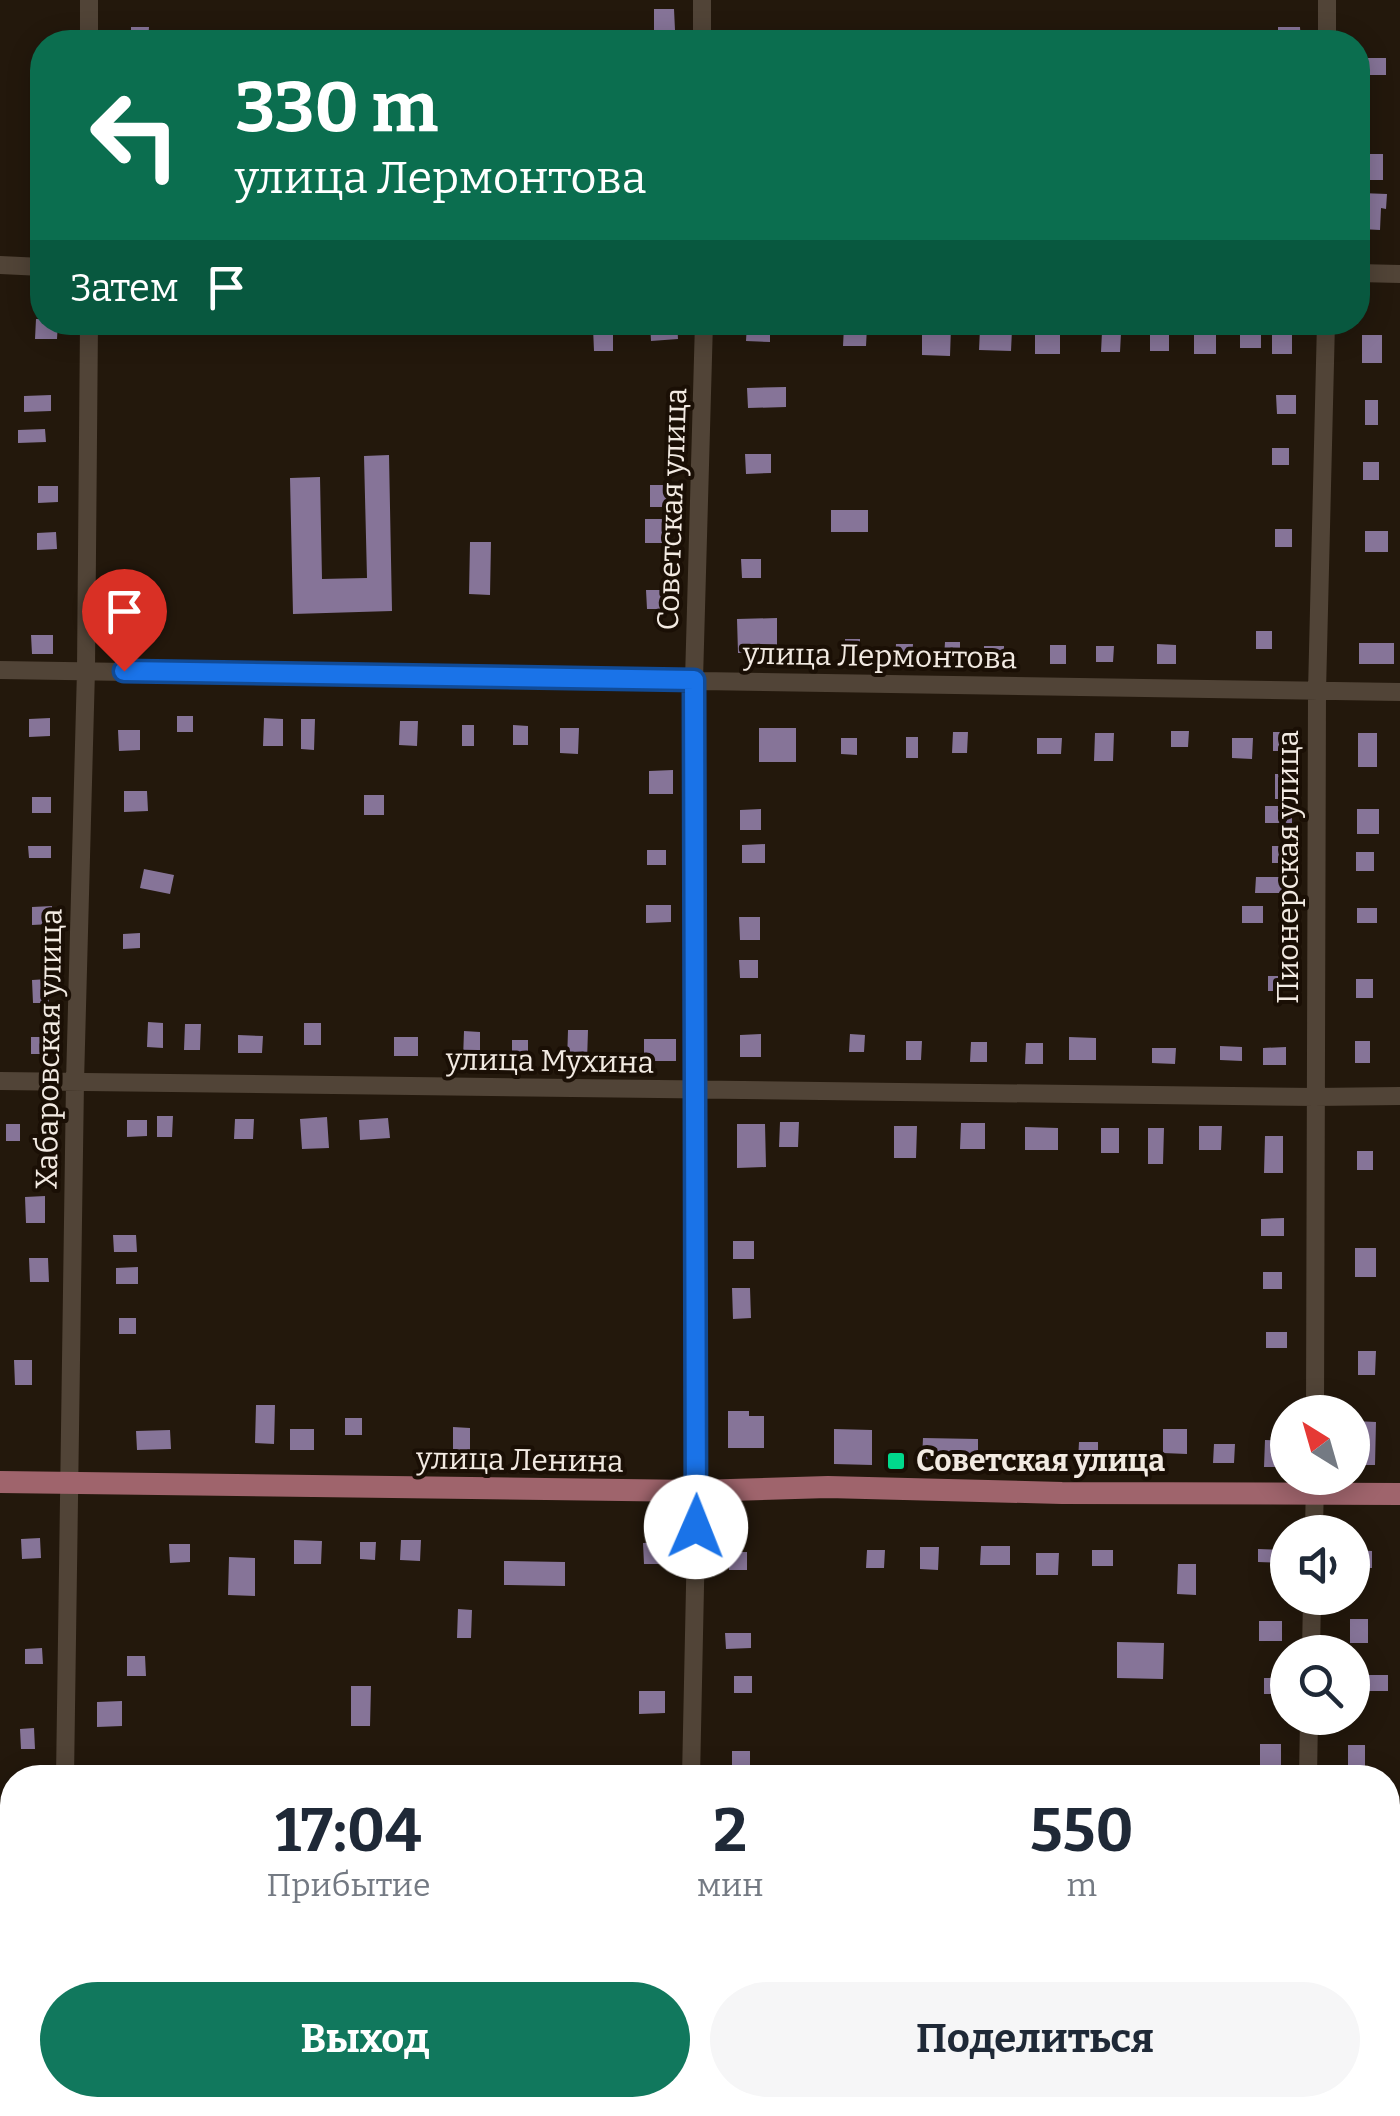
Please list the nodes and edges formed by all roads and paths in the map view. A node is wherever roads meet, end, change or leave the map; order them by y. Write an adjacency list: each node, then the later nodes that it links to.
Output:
1 (89, 0): 4 (street)
2 (702, 0): 5 (street)
3 (1327, 0): 6 (street)
4 (89, 30)
5 (702, 30)
6 (1327, 30)
7 (0, 265): 8 (street)
8 (30, 266)
9 (1370, 274): 10 (street)
10 (1400, 274)
11 (90, 335): 15 (street, Хабаровская улица)
12 (704, 335): 16 (street, Советская улица)
13 (1326, 335): 17 (street, Пионерская улица)
14 (0, 670): 15 (street, улица Лермонтова)
15 (86, 670): 16 (street, улица Лермонтова); 20 (street, Хабаровская улица)
16 (694, 680): 17 (street, улица Лермонтова); 21 (street, Советская улица)
17 (1317, 692): 18 (street, улица Лермонтова); 23 (street, Пионерская улица)
18 (1400, 692)
19 (0, 1082): 20 (street, улица Мухина)
20 (74, 1082): 21 (street, улица Мухина); 26 (street, Хабаровская улица)
21 (694, 1090): 23 (street, улица Мухина); 28 (street, Советская улица)
22 (1400, 1096): 23 (street, улица Мухина)
23 (1314, 1098): 24 (street, Пионерская улица)
24 (1315, 1395)
25 (0, 1482): 26 (main road, улица Ленина)
26 (70, 1483): 28 (main road, улица Ленина); 32 (street, Хабаровская улица)
27 (1270, 1487): 28 (main road, улица Ленина)
28 (698, 1491): 33 (street, Советская улица)
29 (1370, 1491): 30 (main road, улица Ленина)
30 (1400, 1494)
31 (1309, 1735): 34 (street)
32 (65, 1765)
33 (690, 1765)
34 (1308, 1765)

